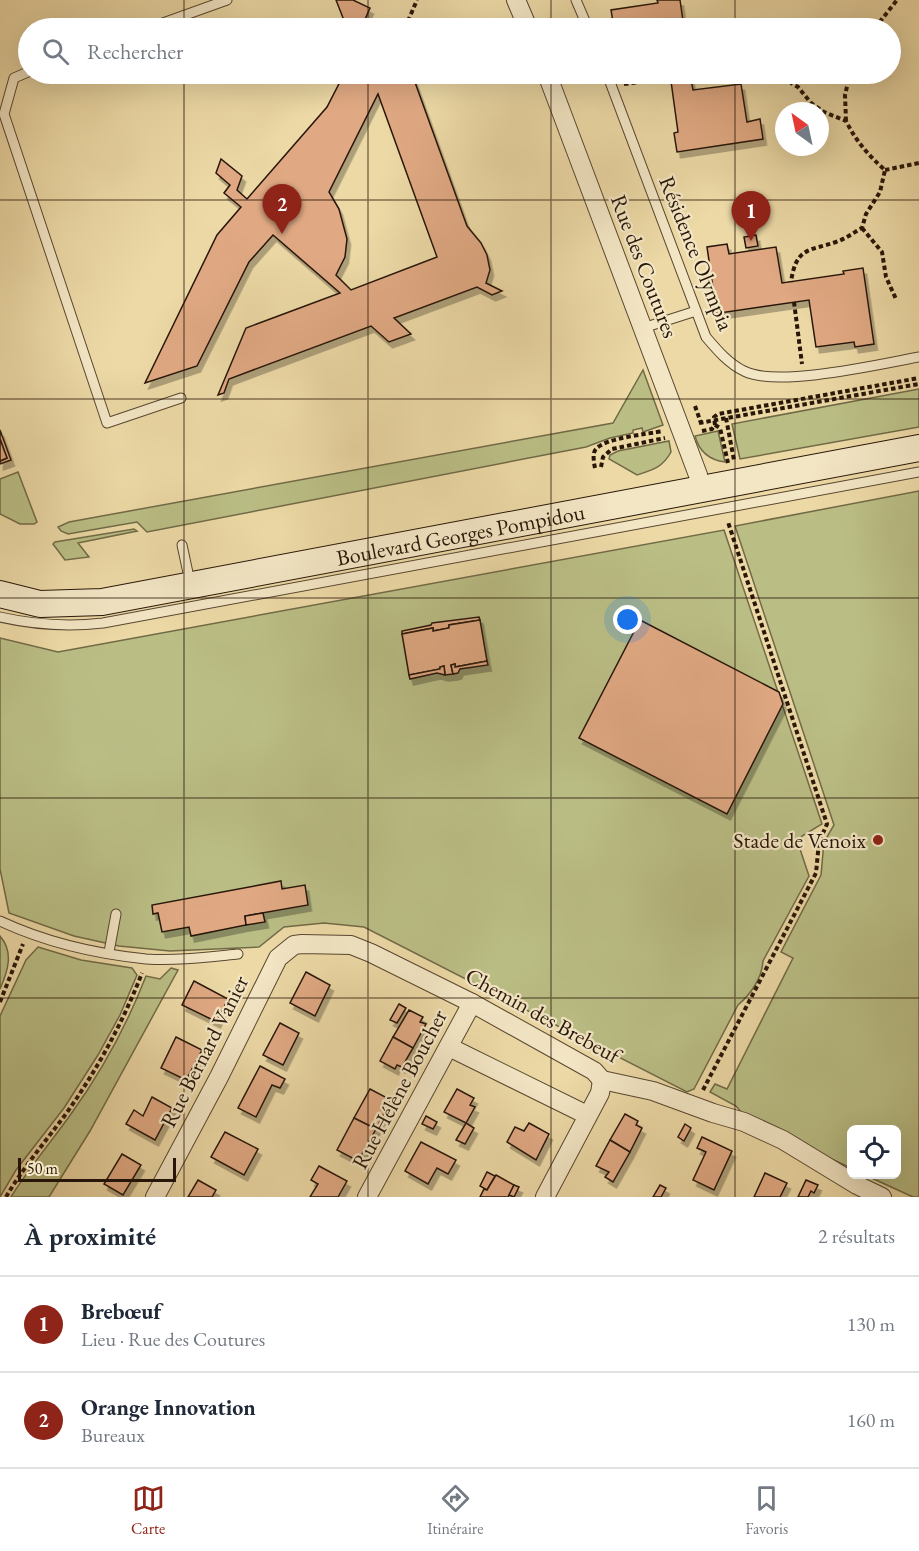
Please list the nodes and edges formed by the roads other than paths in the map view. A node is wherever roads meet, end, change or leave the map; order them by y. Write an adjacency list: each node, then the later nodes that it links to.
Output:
1 (227, 0): 4 (lane)
2 (516, 0): 5 (street)
3 (576, 0): 6 (lane)
4 (176, 18)
5 (524, 18)
6 (584, 18)
7 (18, 76): 13 (lane)
8 (551, 84): 11 (street, Rue des Coutures)
9 (612, 84): 10 (lane, Résidence Olympia)
10 (696, 311): 11 (lane); 12 (lane, Résidence Olympia)
11 (643, 328): 17 (street, Rue des Coutures)
12 (919, 357)
13 (181, 398)
14 (919, 434): 17 (street, Boulevard Georges Pompidou)
15 (919, 448): 17 (street, Boulevard Georges Pompidou)
16 (919, 472): 17 (lane)
17 (701, 491): 18 (street, Boulevard Georges Pompidou); 21 (lane)
18 (187, 566): 19 (street, Boulevard Georges Pompidou); 20 (street, Boulevard Georges Pompidou)
19 (0, 576)
20 (0, 594)
21 (0, 617)
22 (116, 914): 24 (lane)
23 (0, 921): 24 (lane)
24 (109, 952): 25 (lane)
25 (238, 954)
26 (278, 958): 27 (street, Chemin des Brebeuf); 31 (street, Rue Bernard Vanier)
27 (472, 1003): 28 (street, Rue Hélène Boucher); 29 (street, Chemin des Brebeuf)
28 (449, 1047): 30 (street); 32 (street, Rue Hélène Boucher)
29 (602, 1080): 30 (street); 34 (street, Chemin des Brebeuf)
30 (587, 1115): 33 (street)
31 (155, 1197)
32 (367, 1197)
33 (545, 1197)
34 (882, 1197)

